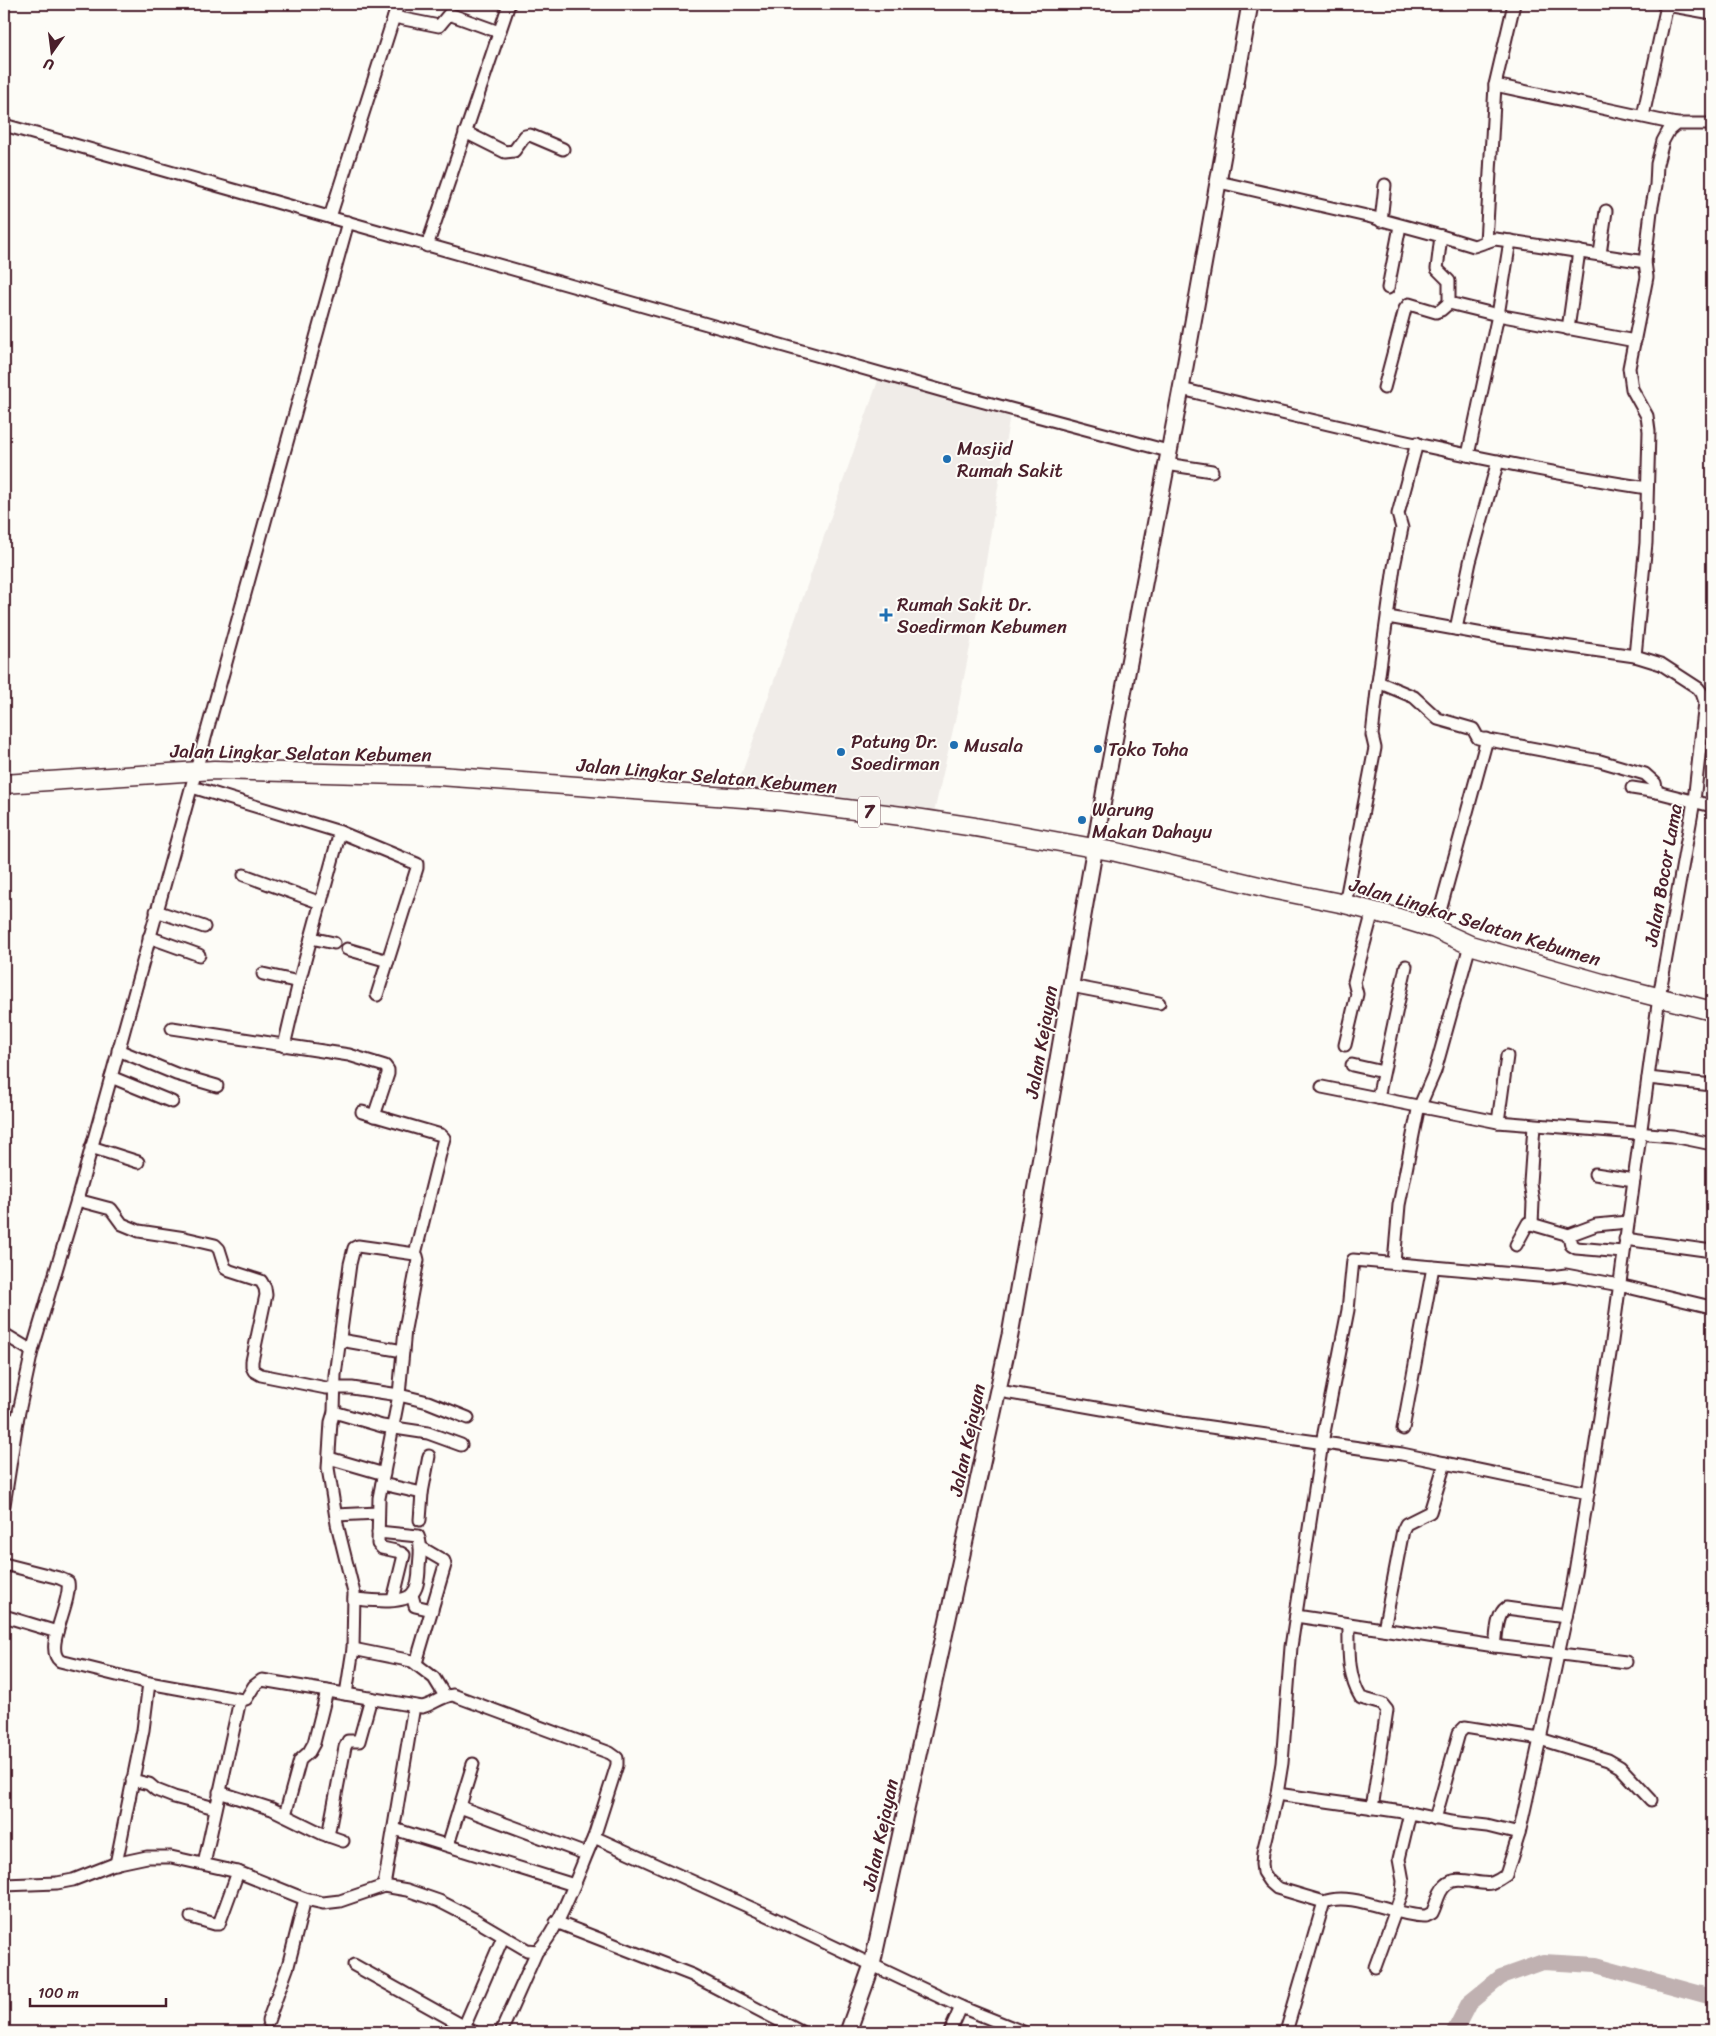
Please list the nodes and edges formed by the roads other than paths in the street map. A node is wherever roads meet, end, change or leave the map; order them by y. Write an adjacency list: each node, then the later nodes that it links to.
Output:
1 (398, 4): 7 (street)
2 (509, 4): 8 (street)
3 (1250, 4): 16 (main road, Jalan Kejayan)
4 (1514, 4): 9 (street)
5 (1665, 4): 6 (street); 10 (street)
6 (1710, 10)
7 (394, 16): 8 (street); 19 (street)
8 (499, 32): 14 (street)
9 (1495, 85): 10 (street); 25 (street)
10 (1643, 116): 11 (street)
11 (1676, 124): 12 (street); 29 (street)
12 (1712, 124)
13 (4, 125): 19 (street)
14 (465, 132): 15 (street); 26 (street)
15 (563, 149)
16 (1219, 182): 20 (street); 36 (main road, Jalan Kejayan)
17 (1385, 185): 20 (street)
18 (1606, 211): 28 (street)
19 (330, 218): 21 (street)
20 (1381, 220): 22 (street)
21 (348, 222): 26 (street); 48 (street)
22 (1400, 226): 23 (street); 30 (street)
23 (1441, 236): 25 (street); 31 (street)
24 (1510, 241): 25 (street); 27 (street); 32 (street)
25 (1486, 242)
26 (427, 246): 39 (street)
27 (1579, 251): 28 (street); 33 (street)
28 (1600, 254): 29 (street)
29 (1645, 262): 34 (street)
30 (1388, 288)
31 (1455, 304): 32 (street); 35 (street)
32 (1498, 315): 33 (street); 38 (street)
33 (1568, 329): 34 (street)
34 (1635, 341): 42 (street)
35 (1384, 388)
36 (1181, 389): 37 (street); 39 (main road, Jalan Kejayan)
37 (1416, 443): 38 (street); 43 (street)
38 (1468, 455): 40 (street)
39 (1167, 457): 41 (street); 55 (main road, Jalan Kejayan)
40 (1498, 461): 42 (street); 44 (street)
41 (1212, 471)
42 (1647, 488): 45 (street)
43 (1388, 616): 44 (street); 46 (street)
44 (1456, 629): 45 (street)
45 (1635, 656): 52 (street, Jalan Bocor Lama)
46 (1378, 682): 47 (street); 58 (street)
47 (1487, 739): 51 (street); 62 (street)
48 (194, 779): 49 (highway, Jalan Lingkar Selatan Kebumen / 7); 54 (street); 55 (highway, Jalan Lingkar Selatan Kebumen / 7); 59 (street)
49 (4, 784)
50 (1632, 788): 51 (street)
51 (1657, 792): 52 (street)
52 (1694, 801): 53 (street); 75 (street, Jalan Bocor Lama)
53 (1712, 806)
54 (340, 832): 57 (street); 69 (street)
55 (1096, 848): 58 (highway, Jalan Lingkar Selatan Kebumen / 7); 73 (main road, Jalan Kejayan)
56 (244, 875): 57 (street)
57 (320, 904): 64 (street)
58 (1345, 904): 60 (highway, Jalan Lingkar Selatan Kebumen / 7)
59 (156, 911): 61 (street); 63 (street)
60 (1373, 911): 62 (highway, Jalan Lingkar Selatan Kebumen / 7); 79 (street)
61 (204, 927)
62 (1435, 929): 66 (highway, Jalan Lingkar Selatan Kebumen / 7)
63 (149, 937): 68 (street); 81 (street)
64 (311, 938): 65 (street); 72 (street)
65 (334, 943)
66 (1470, 945): 75 (highway, Jalan Lingkar Selatan Kebumen / 7); 92 (street)
67 (348, 949): 69 (street)
68 (199, 955)
69 (388, 961): 74 (street)
70 (1406, 966): 84 (street)
71 (263, 974): 72 (street)
72 (298, 982): 80 (street)
73 (1071, 986): 76 (street); 121 (main road, Jalan Kejayan)
74 (377, 996)
75 (1659, 996): 77 (highway, Jalan Lingkar Selatan Kebumen / 7); 86 (street, Jalan Bocor Lama)
76 (1159, 1004)
77 (1712, 1011)
78 (172, 1028): 80 (street)
79 (1345, 1045)
80 (284, 1046): 94 (street)
81 (118, 1050): 85 (street); 88 (street)
82 (1507, 1056): 95 (street)
83 (1352, 1065): 84 (street)
84 (1384, 1072): 90 (street)
85 (111, 1077): 91 (street); 99 (street)
86 (1648, 1078): 87 (street); 97 (street, Jalan Bocor Lama)
87 (1712, 1084)
88 (217, 1086)
89 (1322, 1087): 90 (street)
90 (1378, 1098): 92 (street)
91 (172, 1102)
92 (1419, 1107): 95 (street); 112 (street)
93 (362, 1112): 94 (street)
94 (374, 1116): 111 (street)
95 (1498, 1122): 96 (street)
96 (1534, 1126): 97 (street); 105 (street)
97 (1641, 1133): 98 (street); 102 (street, Jalan Bocor Lama)
98 (1712, 1144)
99 (91, 1147): 100 (street); 103 (street)
100 (138, 1162)
101 (1595, 1174): 102 (street)
102 (1634, 1180): 104 (street, Jalan Bocor Lama)
103 (77, 1200): 118 (street); 120 (street)
104 (1628, 1222): 106 (street); 107 (street, Jalan Bocor Lama)
105 (1532, 1224): 106 (street); 108 (street)
106 (1569, 1235): 110 (street)
107 (1625, 1239): 109 (street); 110 (street, Jalan Bocor Lama)
108 (1516, 1245)
109 (1712, 1251)
110 (1623, 1252): 114 (street, Jalan Bocor Lama)
111 (415, 1254): 117 (street); 119 (street)
112 (1394, 1263): 113 (street); 129 (street)
113 (1433, 1267): 114 (street); 128 (street)
114 (1619, 1285): 115 (street); 136 (street, Jalan Bocor Lama)
115 (1711, 1307)
116 (4, 1335): 118 (street)
117 (340, 1340): 119 (street); 120 (street)
118 (32, 1351): 126 (street)
119 (403, 1351): 122 (street)
120 (334, 1387): 122 (street); 123 (street)
121 (999, 1391): 129 (street); 201 (main road, Jalan Kejayan)
122 (400, 1396): 125 (street); 127 (street)
123 (334, 1412): 127 (street); 132 (street)
124 (4, 1418): 126 (street)
125 (468, 1418)
126 (17, 1421): 137 (street)
127 (393, 1427): 130 (street); 134 (street)
128 (1402, 1429)
129 (1322, 1443): 133 (street); 150 (street)
130 (461, 1445)
131 (429, 1456): 135 (street)
132 (329, 1458): 134 (street); 139 (street)
133 (1445, 1464): 136 (street); 154 (street)
134 (383, 1479): 135 (street); 138 (street)
135 (422, 1493): 140 (street)
136 (1588, 1493): 151 (street, Jalan Bocor Lama)
137 (4, 1504)
138 (378, 1513): 139 (street); 141 (street)
139 (336, 1515): 147 (street)
140 (420, 1520)
141 (378, 1532): 142 (street); 144 (street)
142 (420, 1547): 145 (street); 149 (street)
143 (4, 1564): 155 (street)
144 (400, 1570): 145 (street); 148 (street)
145 (419, 1574): 146 (street)
146 (412, 1595): 148 (street); 149 (street)
147 (354, 1598): 148 (street); 157 (street)
148 (393, 1600)
149 (432, 1610): 160 (street)
150 (1296, 1616): 153 (street); 172 (street)
151 (1566, 1616): 156 (street); 158 (street, Jalan Bocor Lama)
152 (4, 1619): 155 (street)
153 (1349, 1624): 154 (street); 176 (street)
154 (1384, 1629): 156 (street)
155 (58, 1632): 161 (street)
156 (1495, 1646): 158 (street)
157 (353, 1649): 160 (street); 163 (street)
158 (1558, 1653): 159 (street); 168 (street, Jalan Bocor Lama)
159 (1626, 1662)
160 (416, 1663): 164 (street)
161 (149, 1683): 166 (street); 170 (street)
162 (327, 1691): 163 (street); 166 (street); 178 (street)
163 (346, 1694): 165 (street)
164 (445, 1696): 167 (street); 183 (street)
165 (371, 1698): 167 (street); 182 (street)
166 (240, 1700): 171 (street)
167 (414, 1706): 180 (street)
168 (1540, 1739): 173 (street); 179 (street); 181 (street, Jalan Bocor Lama)
169 (473, 1764): 174 (street)
170 (132, 1780): 175 (street); 187 (street)
171 (219, 1792): 175 (street); 178 (street)
172 (1277, 1794): 176 (street); 194 (street)
173 (1651, 1800)
174 (460, 1807): 185 (street); 186 (street)
175 (215, 1808): 188 (street)
176 (1372, 1808): 177 (street)
177 (1410, 1813): 179 (street); 195 (street)
178 (285, 1815): 182 (street)
179 (1435, 1820): 181 (street)
180 (394, 1829): 185 (street); 192 (street)
181 (1519, 1834): 195 (street, Jalan Bocor Lama)
182 (328, 1836): 184 (street)
183 (594, 1837): 186 (street); 201 (street)
184 (343, 1841)
185 (448, 1846): 191 (street)
186 (586, 1854): 191 (street)
187 (116, 1864): 188 (street); 190 (street)
188 (204, 1864): 189 (street)
189 (238, 1872): 193 (street); 196 (street)
190 (4, 1885)
191 (574, 1885): 197 (street)
192 (384, 1886): 193 (street); 198 (street)
193 (305, 1899): 204 (street)
194 (1324, 1902): 195 (street); 211 (street)
195 (1395, 1911): 202 (street)
196 (191, 1917)
197 (556, 1922): 199 (street); 207 (street)
198 (503, 1936): 199 (street); 205 (street)
199 (537, 1951): 206 (street)
200 (354, 1965): 205 (street)
201 (872, 1965): 203 (street); 208 (main road, Jalan Kejayan)
202 (1375, 1967)
203 (961, 2007): 209 (street); 210 (street)
204 (268, 2021)
205 (469, 2030)
206 (501, 2032)
207 (801, 2032)
208 (848, 2032)
209 (950, 2032)
210 (1023, 2032)
211 (1286, 2032)

